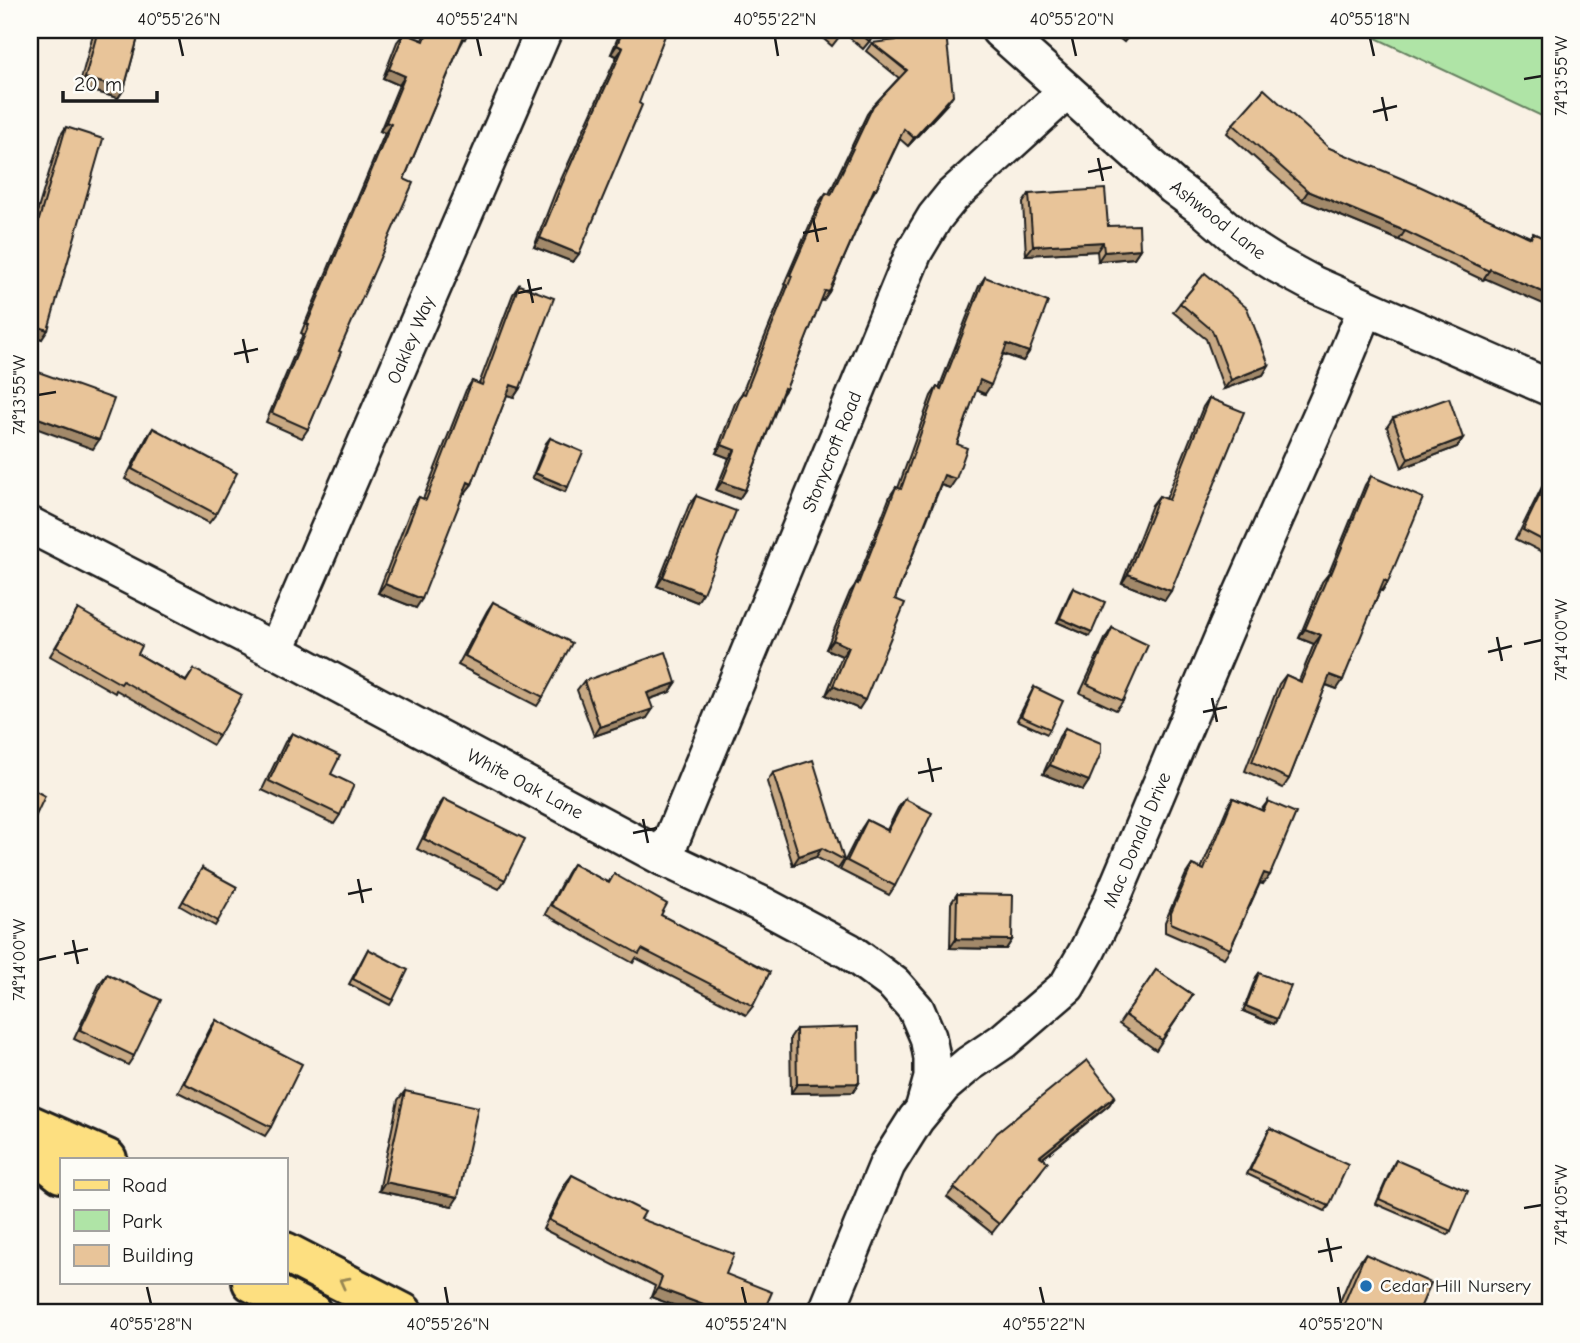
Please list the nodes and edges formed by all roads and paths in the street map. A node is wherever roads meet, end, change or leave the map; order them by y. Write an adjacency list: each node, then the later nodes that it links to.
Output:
1 (544, 30): 7 (street, Oakley Way)
2 (999, 30): 3 (street, Ashwood Lane)
3 (1067, 91): 4 (street, Ashwood Lane); 8 (street, Stonycroft Road)
4 (1366, 307): 5 (street, Ashwood Lane); 9 (street, Mac Donald Drive)
5 (1550, 388)
6 (30, 525): 7 (street, White Oak Lane)
7 (276, 650): 8 (street, White Oak Lane)
8 (664, 858): 9 (street, White Oak Lane)
9 (923, 1110): 18 (street, Mac Donald Drive)
10 (30, 1125): 12 (main road)
11 (30, 1148): 13 (main road)
12 (105, 1158)
13 (60, 1172)
14 (287, 1253): 17 (main road, one-way to 14)
15 (256, 1284): 16 (main road)
16 (312, 1313)
17 (402, 1313)
18 (826, 1313)

